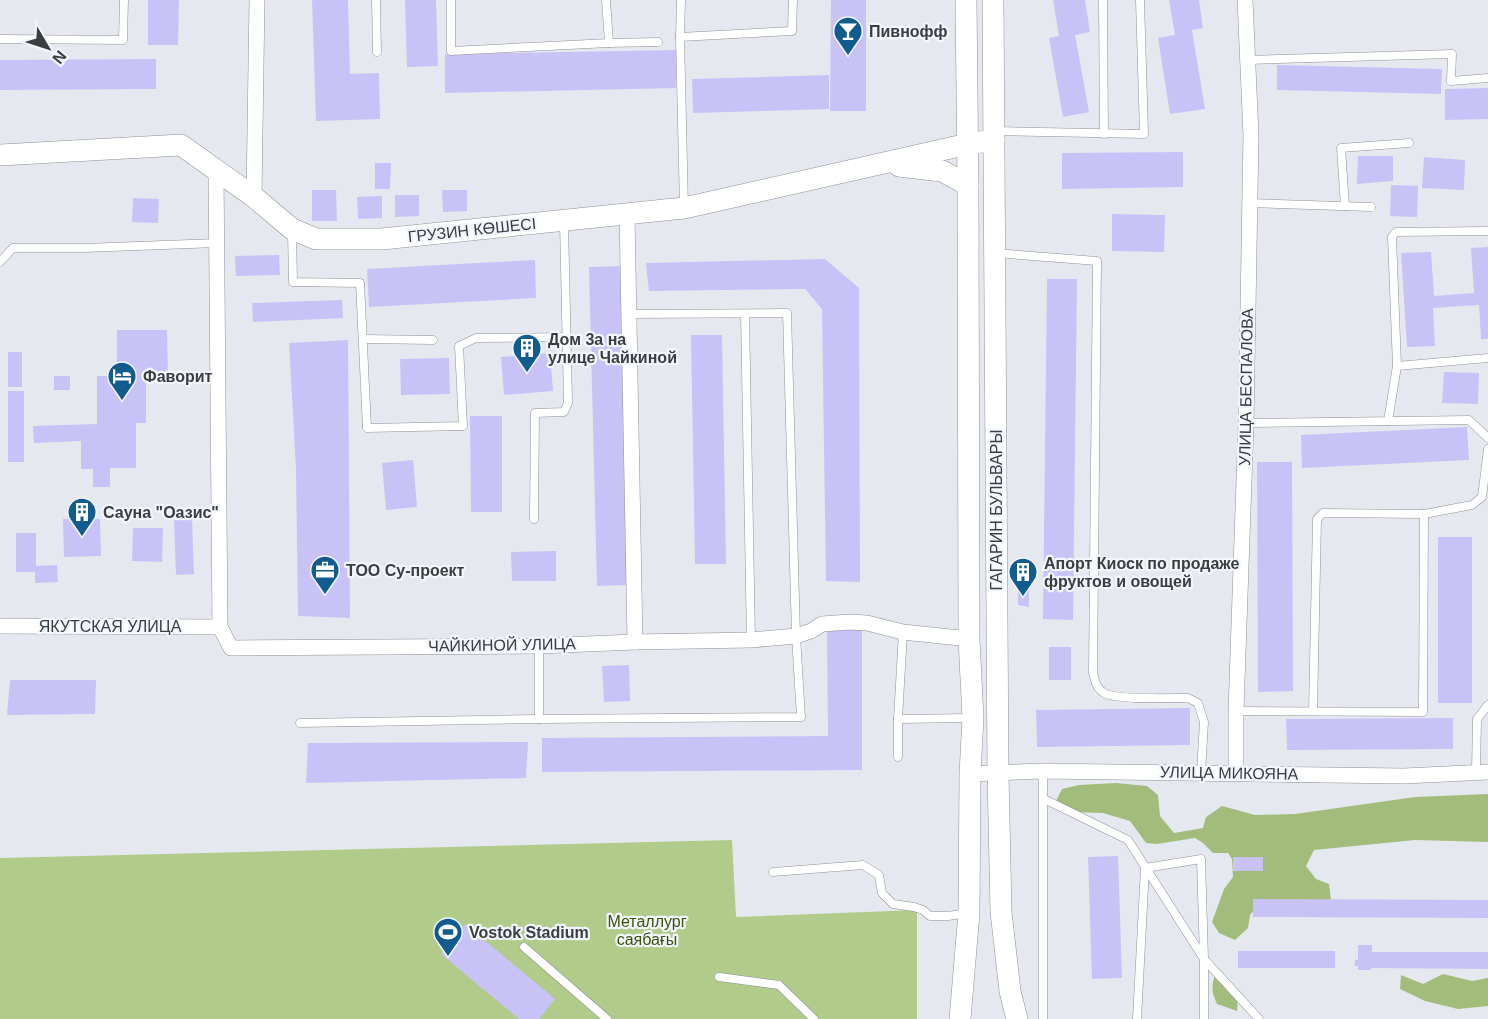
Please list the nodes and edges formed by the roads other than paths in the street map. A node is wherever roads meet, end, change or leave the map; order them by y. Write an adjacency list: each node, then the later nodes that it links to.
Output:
1 (124, 0): 14 (lane)
2 (257, 0): 28 (street)
3 (376, 0): 17 (lane)
4 (451, 0): 16 (lane)
5 (606, 0): 16 (lane)
6 (681, 0): 13 (lane)
7 (793, 0): 13 (lane)
8 (966, 0): 23 (main road, ГАГАРИН БУЛЬВАРЫ)
9 (993, 0): 21 (main road, ГАГАРИН БУЛЬВАРЫ)
10 (1103, 0): 20 (lane)
11 (1140, 0): 20 (lane)
12 (1245, 0): 18 (street, УЛИЦА БЕСПАЛОВА)
13 (680, 37): 32 (lane)
14 (0, 39)
15 (658, 42): 16 (lane)
16 (609, 43)
17 (377, 52)
18 (1248, 60): 19 (lane); 29 (street, УЛИЦА БЕСПАЛОВА)
19 (1488, 78)
20 (1104, 134): 21 (lane)
21 (994, 136): 23 (main road, ГРУЗИН КӨШЕСІ); 38 (main road, ГАГАРИН БУЛЬВАРЫ)
22 (1409, 143): 30 (lane)
23 (968, 144): 25 (main road, ГРУЗИН КӨШЕСІ); 27 (main road, ГАГАРИН БУЛЬВАРЫ)
24 (0, 155): 26 (main road, ГРУЗИН КӨШЕСІ)
25 (883, 164): 27 (main road); 32 (main road, ГРУЗИН КӨШЕСІ)
26 (216, 170): 28 (main road, ГРУЗИН КӨШЕСІ); 37 (street)
27 (968, 185): 57 (main road, ГАГАРИН БУЛЬВАРЫ)
28 (254, 197): 35 (main road, ГРУЗИН КӨШЕСІ)
29 (1250, 203): 30 (lane); 48 (street, УЛИЦА БЕСПАЛОВА)
30 (1345, 206): 31 (lane)
31 (1371, 207)
32 (684, 208): 33 (main road, ГРУЗИН КӨШЕСІ)
33 (627, 214): 34 (main road, ГРУЗИН КӨШЕСІ); 40 (street)
34 (564, 220): 35 (main road, ГРУЗИН КӨШЕСІ); 42 (lane)
35 (292, 229): 43 (lane)
36 (1488, 231): 46 (lane)
37 (217, 243): 39 (lane); 54 (street)
38 (994, 253): 70 (lane); 74 (main road, ГАГАРИН БУЛЬВАРЫ)
39 (0, 262)
40 (629, 314): 41 (lane); 59 (street)
41 (745, 314): 56 (lane); 58 (lane)
42 (567, 337): 43 (lane); 52 (lane)
43 (363, 339): 44 (lane)
44 (433, 340)
45 (1488, 358): 46 (lane)
46 (1397, 366): 47 (lane)
47 (1388, 421): 48 (lane); 49 (lane)
48 (1246, 423): 62 (street, УЛИЦА БЕСПАЛОВА)
49 (1488, 438)
50 (1488, 449): 51 (lane)
51 (1424, 514): 63 (lane); 63 (lane)
52 (534, 519)
53 (0, 626): 54 (street, ЯКУТСКАЯ УЛИЦА)
54 (220, 627): 60 (street, ЧАЙКИНОЙ УЛИЦА)
55 (903, 632): 56 (street, ЧАЙКИНОЙ УЛИЦА); 57 (street, ЧАЙКИНОЙ УЛИЦА); 66 (lane)
56 (796, 636): 58 (street, ЧАЙКИНОЙ УЛИЦА); 65 (lane)
57 (969, 639): 64 (main road, ГАГАРИН БУЛЬВАРЫ)
58 (752, 640): 59 (street, ЧАЙКИНОЙ УЛИЦА)
59 (635, 642): 60 (street, ЧАЙКИНОЙ УЛИЦА)
60 (538, 646): 65 (lane)
61 (1488, 705): 71 (lane)
62 (1236, 711): 63 (lane); 72 (street, УЛИЦА БЕСПАЛОВА)
63 (1313, 711)
64 (973, 718): 66 (lane); 73 (main road, ГАГАРИН БУЛЬВАРЫ)
65 (539, 719): 67 (lane)
66 (898, 719): 68 (lane)
67 (300, 723)
68 (898, 757)
69 (1043, 771): 70 (street, УЛИЦА МИКОЯНА); 74 (street, УЛИЦА МИКОЯНА); 75 (lane)
70 (1201, 772): 72 (street, УЛИЦА МИКОЯНА)
71 (1482, 772): 72 (street, УЛИЦА МИКОЯНА)
72 (1236, 773)
73 (970, 774): 74 (street, УЛИЦА МИКОЯНА); 78 (main road, ГАГАРИН БУЛЬВАРЫ)
74 (998, 774): 85 (main road, ГАГАРИН БУЛЬВАРЫ)
75 (1044, 799): 76 (lane); 86 (lane)
76 (1145, 868): 80 (lane); 80 (lane); 87 (lane)
77 (773, 872): 78 (lane)
78 (969, 913): 84 (main road, ГАГАРИН БУЛЬВАРЫ)
79 (524, 947): 82 (lane)
80 (1204, 959): 88 (lane); 89 (lane)
81 (719, 977): 83 (lane)
82 (607, 1019)
83 (814, 1019)
84 (960, 1019)
85 (1017, 1019)
86 (1043, 1019)
87 (1137, 1019)
88 (1204, 1019)
89 (1259, 1019)

